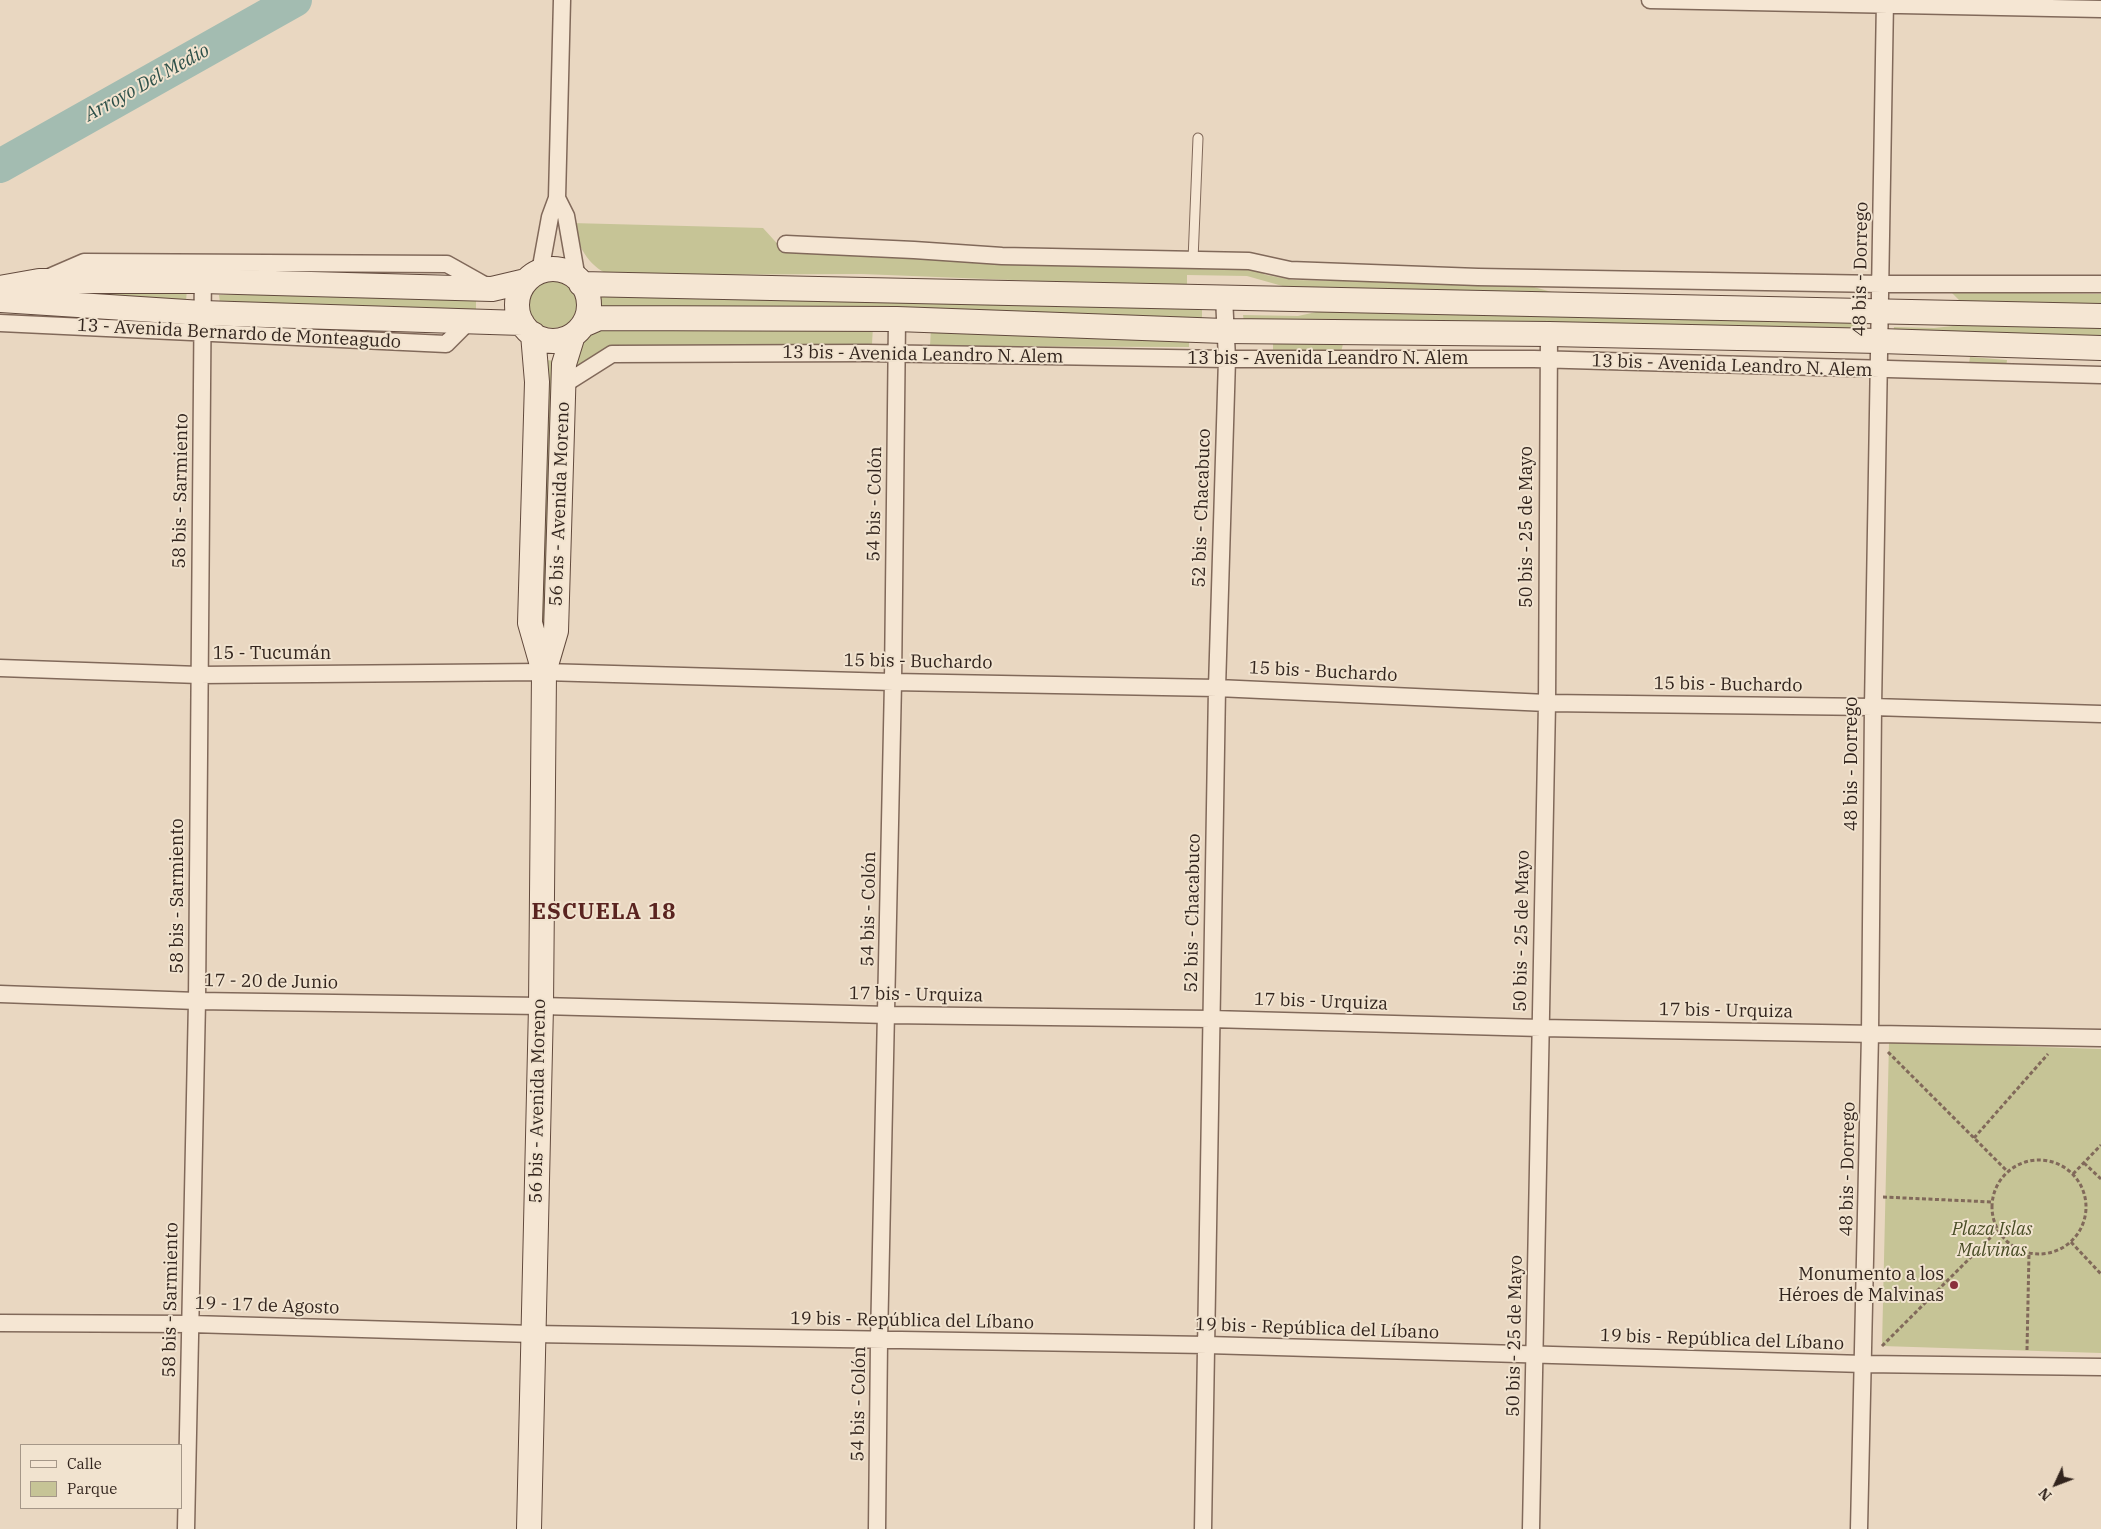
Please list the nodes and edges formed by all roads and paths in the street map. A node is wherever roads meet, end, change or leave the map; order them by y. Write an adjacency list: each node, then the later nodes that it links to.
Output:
1 (562, 0): 6 (street)
2 (1650, 0): 3 (street)
3 (1885, 3): 4 (street); 12 (street, 48 bis - Dorrego)
4 (2101, 9)
5 (1198, 138): 8 (lane)
6 (557, 198): 10 (street); 11 (street)
7 (786, 244): 8 (street)
8 (1193, 260): 12 (street)
9 (203, 272): 10 (main road); 14 (main road); 20 (street, 58 bis - Sarmiento)
10 (533, 277): 11 (main road); 22 (main road)
11 (579, 282): 15 (main road); 23 (main road)
12 (1881, 284): 13 (street); 17 (street, 48 bis - Dorrego)
13 (2101, 284)
14 (0, 288)
15 (1224, 298): 17 (main road); 24 (street, 52 bis - Chacabuco)
16 (0, 300): 20 (main road, 13 - Avenida Bernardo de Monteagudo)
17 (1881, 310): 18 (main road); 26 (street, 48 bis - Dorrego)
18 (2101, 316)
19 (897, 320): 23 (main road, 13 bis - Avenida Leandro N. Alem); 24 (main road, 13 bis - Avenida Leandro N. Alem); 28 (street, 54 bis - Colón)
20 (202, 322): 21 (street, 13 - Avenida Bernardo de Monteagudo); 22 (main road, 13 - Avenida Bernardo de Monteagudo); 36 (street, 58 bis - Sarmiento)
21 (0, 323)
22 (527, 329): 23 (main road); 35 (main road, 56 bis - Avenida Moreno)
23 (578, 330): 33 (main road, 56 bis - Avenida Moreno)
24 (1224, 331): 25 (main road, 13 bis - Avenida Leandro N. Alem); 29 (street, 52 bis - Chacabuco)
25 (1548, 334): 26 (main road, 13 bis - Avenida Leandro N. Alem); 30 (street, 50 bis - 25 de Mayo)
26 (1880, 341): 27 (main road, 13 bis - Avenida Leandro N. Alem); 31 (street, 48 bis - Dorrego)
27 (2101, 348)
28 (896, 353): 29 (street, 13 bis - Avenida Leandro N. Alem); 33 (street, 13 bis - Avenida Leandro N. Alem); 37 (street, 54 bis - Colón)
29 (1227, 359): 30 (street, 13 bis - Avenida Leandro N. Alem); 38 (street, 52 bis - Chacabuco)
30 (1548, 360): 31 (street, 13 bis - Avenida Leandro N. Alem); 39 (street, 50 bis - 25 de Mayo)
31 (1880, 370): 32 (street, 13 bis - Avenida Leandro N. Alem); 40 (street, 48 bis - Dorrego)
32 (2101, 376)
33 (563, 385): 35 (main road, 56 bis - Avenida Moreno)
34 (0, 668): 36 (street, 15 - Tucumán)
35 (544, 672): 36 (street, 15 - Tucumán); 37 (street, 15 bis - Buchardo); 44 (main road, 56 bis - Avenida Moreno)
36 (199, 674): 43 (street, 58 bis - Sarmiento)
37 (893, 682): 38 (street, 15 bis - Buchardo); 45 (street, 54 bis - Colón)
38 (1218, 688): 39 (street, 15 bis - Buchardo); 46 (street, 52 bis - Chacabuco)
39 (1547, 703): 40 (street, 15 bis - Buchardo); 47 (street, 50 bis - 25 de Mayo)
40 (1873, 707): 41 (street, 15 bis - Buchardo); 48 (street, 48 bis - Dorrego)
41 (2101, 714)
42 (0, 994): 43 (street, 17 - 20 de Junio)
43 (197, 1000): 44 (street, 17 - 20 de Junio); 64 (street, 58 bis - Sarmiento)
44 (540, 1006): 45 (street, 17 bis - Urquiza); 65 (main road, 56 bis - Avenida Moreno)
45 (888, 1015): 46 (street, 17 bis - Urquiza); 66 (street, 54 bis - Colón)
46 (1211, 1019): 47 (street, 17 bis - Urquiza); 67 (street, 52 bis - Chacabuco)
47 (1541, 1028): 48 (street, 17 bis - Urquiza); 68 (street, 50 bis - 25 de Mayo)
48 (1870, 1034): 49 (street, 17 bis - Urquiza); 51 (path); 57 (street, 48 bis - Dorrego)
49 (2063, 1037): 50 (street, 17 bis - Urquiza); 51 (path)
50 (2101, 1038)
51 (1974, 1138): 54 (path)
52 (2101, 1145): 53 (path)
53 (2084, 1162): 55 (path); 56 (path)
54 (2007, 1171): 55 (path); 58 (path)
55 (2073, 1174): 60 (path)
56 (2101, 1179)
57 (1867, 1196): 58 (path); 69 (street, 48 bis - Dorrego)
58 (1992, 1202): 59 (path)
59 (1998, 1230): 61 (path); 69 (path)
60 (2071, 1242): 61 (path); 62 (path)
61 (2029, 1253): 70 (path)
62 (2101, 1274)
63 (0, 1323): 64 (street, 19 - 17 de Agosto)
64 (191, 1324): 65 (street, 19 - 17 de Agosto); 72 (street, 58 bis - Sarmiento)
65 (533, 1334): 66 (street, 19 bis - República del Líbano); 73 (main road, 56 bis - Avenida Moreno)
66 (879, 1341): 67 (street, 19 bis - República del Líbano); 74 (street, 54 bis - Colón)
67 (1206, 1345): 68 (street, 19 bis - República del Líbano); 75 (street, 52 bis - Chacabuco)
68 (1534, 1354): 69 (street, 19 bis - República del Líbano); 76 (street, 50 bis - 25 de Mayo)
69 (1864, 1364): 70 (street, 19 bis - República del Líbano); 77 (street, 48 bis - Dorrego)
70 (2026, 1366): 71 (street, 19 bis - República del Líbano)
71 (2101, 1367)
72 (186, 1529)
73 (529, 1529)
74 (877, 1529)
75 (1203, 1529)
76 (1531, 1529)
77 (1859, 1529)

